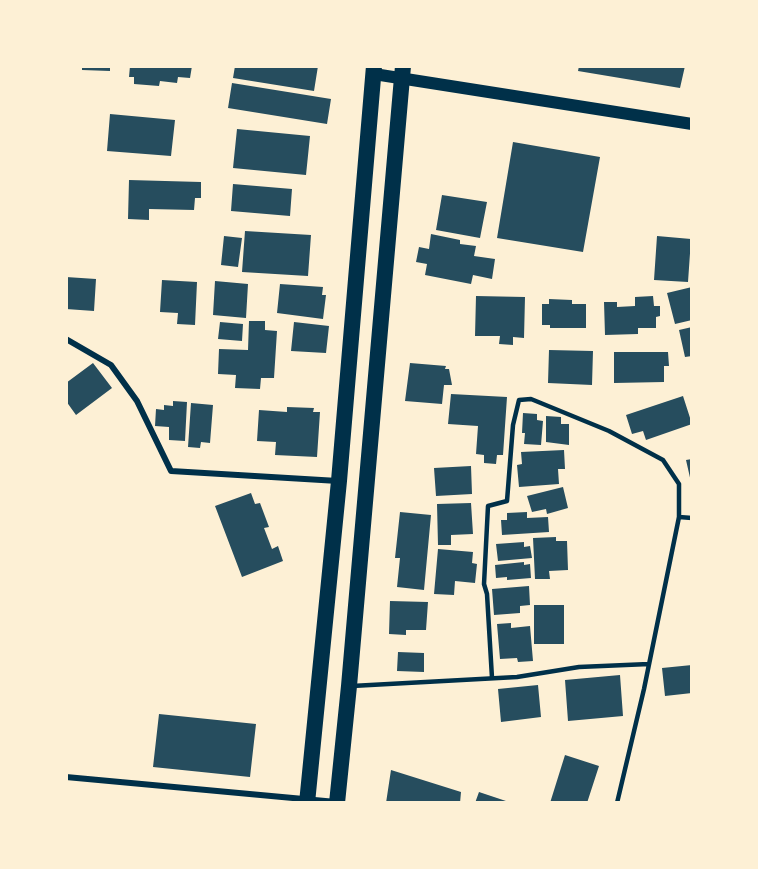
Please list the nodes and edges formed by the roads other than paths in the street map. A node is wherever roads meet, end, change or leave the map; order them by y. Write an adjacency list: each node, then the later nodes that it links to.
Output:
1 (374, 70): 2 (main road); 5 (highway)
2 (402, 73): 3 (main road); 10 (highway)
3 (692, 124)
4 (66, 339): 5 (street)
5 (339, 481): 12 (highway)
6 (679, 517): 7 (lane); 8 (lane); 9 (lane)
7 (692, 518)
8 (649, 664): 9 (lane); 14 (lane)
9 (492, 678): 10 (lane)
10 (349, 686): 13 (highway)
11 (66, 777): 12 (street)
12 (307, 801): 13 (street)
13 (337, 803)
14 (617, 803)

